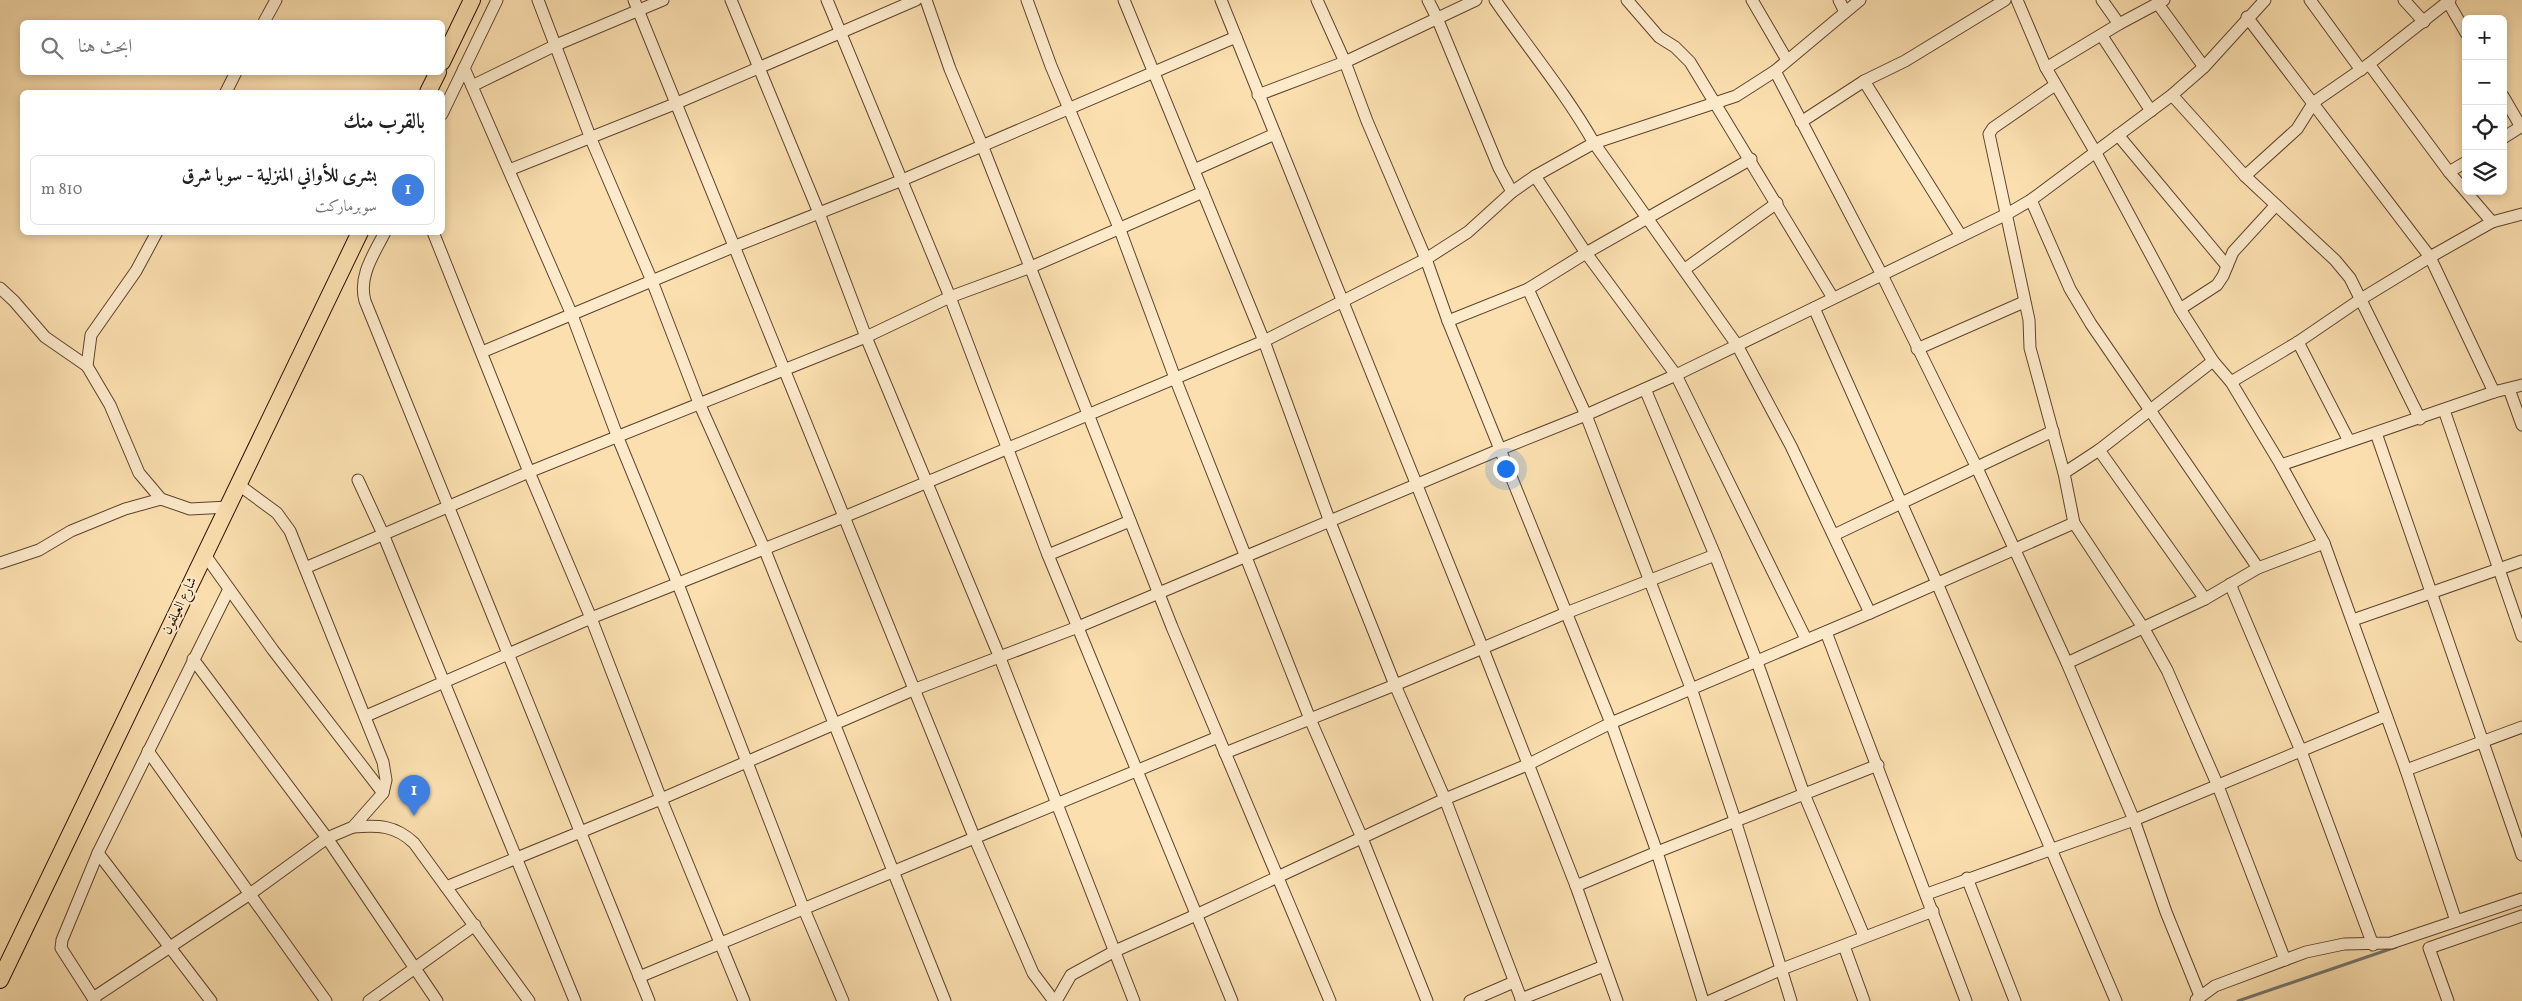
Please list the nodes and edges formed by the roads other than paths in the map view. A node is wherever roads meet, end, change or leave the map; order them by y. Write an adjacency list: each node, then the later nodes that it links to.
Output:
1 (276, 0): 33 (street)
2 (472, 0): 41 (highway)
3 (497, 0): 46 (street)
4 (538, 0): 40 (street)
5 (663, 0): 29 (street)
6 (731, 0): 47 (street)
7 (827, 0): 37 (street)
8 (916, 0): 37 (street)
9 (926, 0): 74 (street)
10 (1027, 0): 65 (street)
11 (1124, 0): 50 (street)
12 (1221, 0): 39 (street)
13 (1317, 0): 43 (street)
14 (1428, 0): 32 (street)
15 (1476, 0): 32 (street)
16 (1495, 0): 73 (street)
17 (1627, 0): 60 (street)
18 (1752, 0): 42 (street)
19 (1839, 0): 30 (street)
20 (1860, 0): 30 (street)
21 (2005, 0): 53 (street)
22 (2017, 0): 48 (street)
23 (2102, 0): 35 (street)
24 (2264, 0): 31 (street)
25 (2310, 0): 45 (street)
26 (2404, 0): 34 (street)
27 (2449, 1): 34 (street); 36 (street)
28 (2161, 2): 35 (street); 44 (street)
29 (636, 5): 40 (street); 63 (street)
30 (1845, 12): 42 (street)
31 (2247, 17): 44 (street); 61 (street)
32 (1438, 18): 43 (street); 85 (street)
33 (265, 20)
34 (2424, 22): 45 (street)
35 (2119, 24): 38 (street)
36 (2462, 25)
37 (841, 32): 47 (street); 83 (street)
38 (2102, 36): 48 (street); 66 (street)
39 (1236, 37): 50 (street); 58 (street)
40 (556, 45): 55 (street); 72 (street)
41 (445, 56)
42 (1787, 60): 49 (street)
43 (1345, 62): 58 (street); 103 (street)
44 (2204, 67): 59 (street)
45 (2365, 67): 61 (street); 80 (street)
46 (464, 68): 55 (street); 64 (street)
47 (759, 68): 63 (street); 89 (street)
48 (2046, 68): 54 (street)
49 (1775, 71): 60 (street); 67 (street)
50 (1153, 73): 65 (street); 79 (street)
51 (234, 75): 56 (street)
52 (436, 75): 57 (highway)
53 (1864, 81): 67 (street); 99 (street)
54 (2055, 85): 75 (street); 90 (street)
55 (472, 86): 78 (street)
56 (227, 90)
57 (429, 90)
58 (1258, 95): 69 (street)
59 (2172, 95): 66 (street); 82 (street)
60 (1715, 102): 73 (street); 76 (street)
61 (2314, 102): 82 (street); 102 (street)
62 (2507, 102): 68 (street)
63 (677, 103): 72 (street); 100 (street)
64 (445, 108)
65 (1069, 108): 74 (street); 94 (street)
66 (2151, 111): 70 (street)
67 (1801, 122): 107 (street)
68 (2522, 126): 71 (street)
69 (1275, 134): 79 (street); 114 (street)
70 (2118, 135): 75 (street); 104 (street)
71 (2507, 135)
72 (591, 139): 78 (street); 108 (street)
73 (1594, 144): 81 (street); 92 (street)
74 (982, 145): 83 (street); 105 (street)
75 (2096, 153): 86 (street); 117 (street)
76 (1750, 159): 87 (street); 92 (street)
77 (2462, 164): 80 (street)
78 (509, 170): 118 (street)
79 (1194, 170): 84 (street)
80 (2449, 172): 93 (street)
81 (1535, 176): 85 (street); 101 (street)
82 (2245, 176): 88 (street)
83 (900, 181): 89 (street); 111 (street)
84 (1203, 192): 94 (street); 121 (street)
85 (1512, 192): 103 (street)
86 (2031, 200): 90 (street); 137 (street)
87 (1777, 203): 106 (street); 112 (street)
88 (2276, 206): 104 (street); 113 (street)
89 (819, 213): 100 (street); 120 (street)
90 (2007, 214): 99 (street); 115 (street)
91 (2522, 214): 93 (street)
92 (1648, 217): 101 (street); 106 (street)
93 (2492, 222): 102 (street)
94 (1120, 230): 105 (street); 130 (street)
95 (155, 235): 127 (street)
96 (359, 235): 157 (highway, شارع العيلفون)
97 (383, 235): 161 (street)
98 (434, 235): 125 (street)
99 (1961, 236): 107 (street)
100 (733, 247): 108 (street); 128 (street)
101 (1586, 253): 110 (street); 129 (street)
102 (2430, 257): 113 (street); 135 (street)
103 (1426, 259): 114 (street); 119 (street)
104 (2227, 266): 117 (street)
105 (1031, 267): 111 (street); 139 (street)
106 (1685, 269): 123 (street)
107 (1882, 274): 112 (street); 124 (street)
108 (652, 281): 118 (street); 136 (street)
109 (0, 288): 127 (street)
110 (1528, 289): 119 (street); 140 (street)
111 (950, 297): 120 (street); 147 (street)
112 (1833, 298): 116 (street)
113 (2361, 299): 122 (street); 141 (street)
114 (1344, 300): 121 (street); 156 (street)
115 (2024, 302): 124 (street); 143 (street)
116 (1814, 308): 123 (street); 159 (street)
117 (2180, 309): 126 (street)
118 (572, 315): 125 (street); 145 (street)
119 (1448, 321): 148 (street)
120 (866, 337): 128 (street); 155 (street)
121 (1264, 341): 130 (street); 164 (street)
122 (2298, 342): 131 (street); 146 (street)
123 (1738, 345): 129 (street); 167 (street)
124 (1917, 349): 151 (street)
125 (482, 352): 152 (street)
126 (2213, 361): 131 (street); 137 (street)
127 (87, 366): 158 (street)
128 (783, 370): 136 (street); 162 (street)
129 (1676, 376): 133 (street); 196 (street)
130 (1175, 378): 139 (street); 174 (street)
131 (2231, 382): 150 (street)
132 (2522, 384): 134 (street)
133 (1645, 389): 140 (street); 173 (street)
134 (2509, 389): 135 (street); 142 (street)
135 (2494, 392): 138 (street)
136 (700, 404): 145 (street); 169 (street)
137 (2150, 410): 149 (street); 178 (street)
138 (2444, 410): 141 (street); 179 (street)
139 (1088, 414): 147 (street); 163 (street)
140 (1586, 415): 148 (street); 180 (street)
141 (2420, 418): 144 (street)
142 (2522, 425)
143 (2053, 432): 151 (street); 153 (street)
144 (2376, 433): 146 (street); 186 (street)
145 (618, 438): 152 (street); 182 (street)
146 (2349, 441): 150 (street)
147 (1008, 447): 155 (street); 172 (street)
148 (1501, 448): 156 (street); 188 (street)
149 (2100, 450): 153 (street); 187 (street)
150 (2281, 465): 168 (street)
151 (1977, 468): 159 (street); 170 (street)
152 (529, 472): 161 (street); 190 (street)
153 (2064, 473): 165 (street)
154 (358, 480): 166 (street)
155 (926, 482): 162 (street); 199 (street)
156 (1417, 484): 164 (street); 197 (street)
157 (239, 485): 160 (highway, شارع العيلفون); 177 (street)
158 (161, 499): 160 (street); 176 (street)
159 (1900, 502): 167 (street); 181 (street)
160 (228, 507): 171 (highway, شارع العيلفون)
161 (448, 508): 166 (street); 198 (street)
162 (844, 517): 169 (street); 206 (street)
163 (1130, 521): 172 (street); 185 (street)
164 (1330, 522): 174 (street); 204 (street)
165 (2074, 523): 170 (street); 193 (street)
166 (383, 534): 177 (street); 203 (street)
167 (1834, 535): 189 (street)
168 (2324, 543): 178 (street); 191 (street)
169 (764, 548): 182 (street); 211 (street)
170 (2013, 548): 181 (street); 202 (street)
171 (205, 555): 184 (street); 266 (highway, شارع العيلفون)
172 (1048, 555): 192 (street)
173 (1715, 555): 180 (street); 201 (street)
174 (1247, 558): 185 (street); 209 (street)
175 (2522, 560): 179 (street)
176 (0, 563)
177 (305, 568): 207 (street)
178 (2258, 568): 183 (street)
179 (2498, 570): 186 (street); 195 (street)
180 (1649, 580): 188 (street); 205 (street)
181 (1937, 583): 189 (street); 236 (street)
182 (678, 584): 190 (street); 218 (street)
183 (2230, 584): 187 (street); 216 (street)
184 (229, 589): 200 (street); 224 (street)
185 (1159, 592): 192 (street); 213 (street)
186 (2430, 593): 191 (street); 214 (street)
187 (2205, 599): 193 (street)
188 (1566, 613): 197 (street); 210 (street)
189 (1870, 613): 194 (street)
190 (591, 618): 198 (street); 226 (street)
191 (2352, 620): 208 (street)
192 (1078, 627): 199 (street); 221 (street)
193 (2144, 629): 202 (street); 223 (street)
194 (1826, 632): 196 (street); 220 (street)
195 (2522, 636)
196 (1806, 639): 201 (street)
197 (1483, 649): 204 (street); 219 (street)
198 (508, 655): 203 (street); 232 (street)
199 (1000, 658): 206 (street); 228 (street)
200 (193, 659): 215 (street); 233 (street)
201 (1757, 662): 205 (street); 225 (street)
202 (2067, 663): 230 (street)
203 (443, 682): 207 (street); 240 (street)
204 (1395, 685): 209 (street); 227 (street)
205 (1691, 688): 210 (street); 229 (street)
206 (913, 690): 211 (street); 235 (street)
207 (366, 716): 224 (street)
208 (2386, 716): 216 (street); 222 (street)
209 (1310, 719): 217 (street); 234 (street)
210 (1611, 723): 219 (street); 238 (street)
211 (835, 724): 218 (street); 241 (street)
212 (2522, 727): 214 (street)
213 (1218, 737): 217 (street); 221 (street)
214 (2483, 741): 222 (street); 239 (street)
215 (148, 751): 237 (street); 246 (street)
216 (2301, 751): 223 (street); 257 (street)
217 (1225, 753): 242 (street)
218 (748, 762): 226 (street); 249 (street)
219 (1527, 765): 227 (street); 244 (street)
220 (1878, 765): 225 (street); 247 (street)
221 (1136, 770): 228 (street); 251 (street)
222 (2406, 770): 253 (street)
223 (2218, 786): 230 (street); 261 (street)
224 (383, 792): 231 (street)
225 (1804, 794): 229 (street); 255 (street)
226 (661, 799): 232 (street); 256 (street)
227 (1445, 799): 234 (street); 267 (street)
228 (1056, 804): 235 (street); 260 (street)
229 (1735, 820): 238 (street); 264 (street)
230 (2134, 820): 236 (street); 269 (street)
231 (353, 827): 233 (street); 245 (street)
232 (580, 831): 240 (street); 265 (street)
233 (327, 838): 246 (street); 263 (street)
234 (1362, 838): 242 (street); 285 (street)
235 (975, 839): 241 (street); 281 (street)
236 (2050, 850): 243 (street); 294 (street)
237 (98, 852): 258 (street); 268 (street)
238 (1657, 852): 244 (street); 288 (street)
239 (2522, 856)
240 (515, 860): 245 (street); 276 (street)
241 (895, 872): 249 (street); 280 (street)
242 (1277, 878): 251 (street); 284 (street)
243 (1967, 878): 247 (street); 293 (street)
244 (1576, 886): 262 (street)
245 (446, 887): 254 (street)
246 (250, 894): 258 (street); 272 (street)
247 (1927, 894): 250 (street)
248 (2522, 899): 253 (street)
249 (803, 907): 256 (street); 279 (street)
250 (1933, 911): 255 (street); 292 (street)
251 (1196, 916): 260 (street); 283 (street)
252 (2522, 916): 295 (street)
253 (2456, 922): 257 (street)
254 (474, 925): 263 (street); 275 (street)
255 (1864, 936): 259 (street)
256 (721, 944): 265 (street); 278 (street)
257 (2373, 945): 261 (street)
258 (171, 946): 268 (street); 271 (street)
259 (1844, 946): 264 (street); 291 (street)
260 (1115, 951): 281 (street); 282 (street)
261 (2286, 960): 269 (street)
262 (1604, 966): 270 (street); 287 (street)
263 (414, 969): 273 (street); 274 (street)
264 (1782, 969): 289 (street); 290 (street)
265 (639, 977): 277 (street)
266 (0, 980)
267 (1514, 982): 270 (street); 286 (street)
268 (94, 999)
269 (2197, 999)
270 (1522, 1000)
271 (211, 1001)
272 (326, 1001)
273 (369, 1001)
274 (437, 1001)
275 (529, 1001)
276 (575, 1001)
277 (649, 1001)
278 (744, 1001)
279 (843, 1001)
280 (945, 1001)
281 (1055, 1001)
282 (1134, 1001)
283 (1232, 1001)
284 (1330, 1001)
285 (1427, 1001)
286 (1470, 1001)
287 (1617, 1001)
288 (1703, 1001)
289 (1710, 1001)
290 (1791, 1001)
291 (1864, 1001)
292 (1966, 1001)
293 (2015, 1001)
294 (2116, 1001)
295 (2448, 1001)

